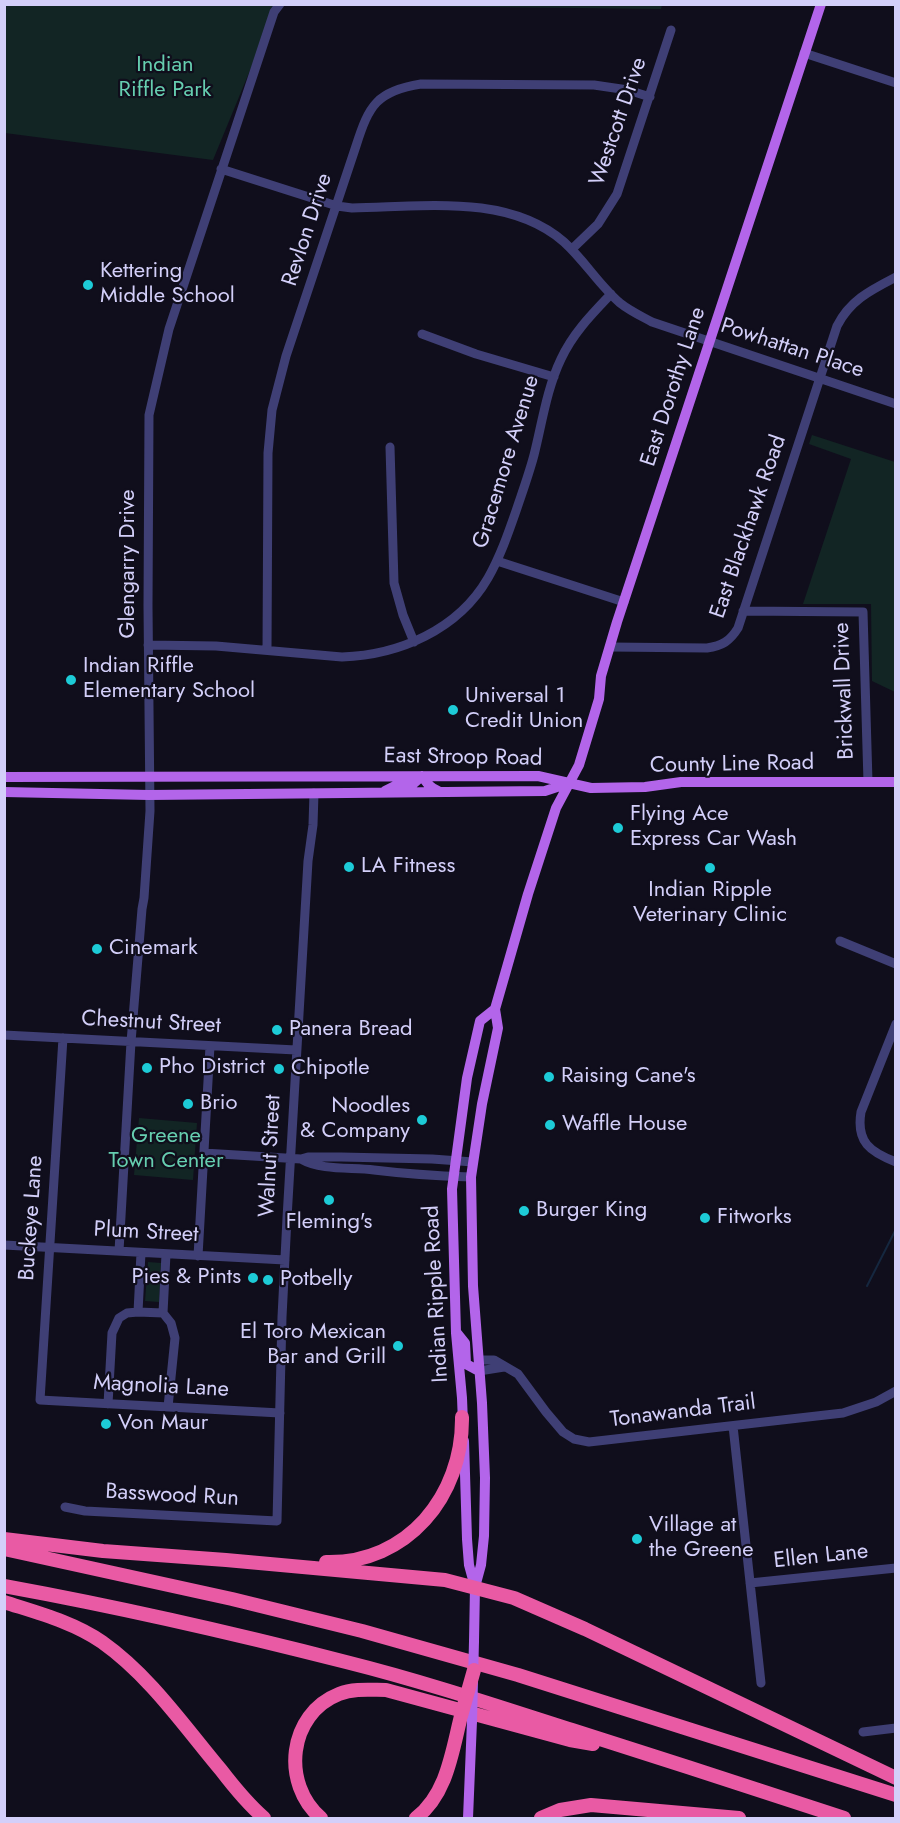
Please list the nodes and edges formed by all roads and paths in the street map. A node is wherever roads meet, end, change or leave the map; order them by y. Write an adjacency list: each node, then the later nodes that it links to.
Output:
1 (280, 4): 7 (street, Glengarry Drive)
2 (821, 4): 4 (main road, East Dorothy Lane)
3 (671, 30): 6 (street, Westcott Drive)
4 (804, 53): 5 (street); 13 (main road, East Dorothy Lane)
5 (896, 83)
6 (650, 97): 8 (street, Revlon Drive); 9 (street, Westcott Drive)
7 (221, 169): 8 (street, Powhattan Place); 22 (street, Glengarry Drive)
8 (337, 206): 9 (street, Powhattan Place); 24 (street, Revlon Drive)
9 (572, 249): 11 (street, Powhattan Place)
10 (896, 276): 15 (street, East Blackhawk Road)
11 (611, 294): 13 (street, Powhattan Place); 14 (street, Gracemore Avenue)
12 (422, 334): 14 (street)
13 (708, 342): 15 (street, Powhattan Place); 19 (main road, East Dorothy Lane)
14 (554, 377): 18 (street, Gracemore Avenue)
15 (820, 379): 16 (street, Powhattan Place); 20 (street, East Blackhawk Road)
16 (896, 404)
17 (390, 447): 21 (street)
18 (497, 561): 19 (street); 21 (street, Gracemore Avenue)
19 (624, 602): 23 (main road, East Dorothy Lane)
20 (743, 611): 23 (street, East Blackhawk Road); 28 (street, Brickwall Drive)
21 (414, 642): 24 (street, Gracemore Avenue)
22 (148, 645): 24 (street, Gracemore Avenue); 25 (street, Glengarry Drive)
23 (610, 647): 30 (main road, East Dorothy Lane)
24 (267, 650)
25 (149, 776): 26 (main road, East Stroop Road); 27 (main road, East Stroop Road); 35 (street, Glengarry Drive)
26 (422, 776): 30 (main road, East Stroop Road); 32 (main road); 33 (main road)
27 (4, 777)
28 (868, 782): 29 (main road, County Line Road); 30 (main road, County Line Road)
29 (896, 782)
30 (569, 783): 33 (main road, East Stroop Road); 38 (main road, Indian Ripple Road)
31 (4, 792): 35 (main road, East Stroop Road)
32 (382, 792): 33 (main road, East Stroop Road); 34 (main road, East Stroop Road)
33 (439, 792)
34 (314, 793): 35 (main road, East Stroop Road); 44 (street, Walnut Street)
35 (149, 795): 42 (street, Glengarry Drive)
36 (840, 942): 37 (street)
37 (896, 964)
38 (495, 1009): 48 (main road, Indian Ripple Road); 49 (main road, Indian Ripple Road)
39 (896, 1024): 50 (street)
40 (4, 1035): 41 (street, Chestnut Street)
41 (63, 1038): 42 (street, Chestnut Street); 54 (street, Buckeye Lane)
42 (130, 1042): 43 (street, Chestnut Street); 55 (street, Glengarry Drive)
43 (210, 1046): 44 (street, Chestnut Street); 45 (street)
44 (296, 1050): 46 (street, Walnut Street)
45 (204, 1153): 46 (street); 58 (street)
46 (290, 1158): 47 (street); 59 (street, Walnut Street)
47 (301, 1159): 48 (street); 51 (street)
48 (456, 1161): 49 (street); 51 (main road, Indian Ripple Road)
49 (473, 1162): 52 (main road, Indian Ripple Road)
50 (896, 1162)
51 (454, 1176): 52 (street); 62 (main road, Indian Ripple Road)
52 (471, 1177): 63 (main road, Indian Ripple Road)
53 (4, 1245): 54 (street, Plum Street)
54 (50, 1248): 55 (street, Plum Street); 67 (street, Buckeye Lane)
55 (119, 1251): 56 (street, Plum Street)
56 (141, 1252): 57 (street, Plum Street); 60 (street)
57 (166, 1254): 58 (street, Plum Street); 61 (street)
58 (198, 1256): 59 (street, Plum Street)
59 (285, 1260): 70 (street, Walnut Street)
60 (138, 1312): 61 (street); 68 (street)
61 (163, 1313): 69 (street)
62 (456, 1333): 65 (main road); 71 (main road, Indian Ripple Road)
63 (479, 1360): 64 (street, Tonawanda Trail); 65 (main road, Indian Ripple Road)
64 (504, 1367): 65 (street); 72 (street, Tonawanda Trail)
65 (479, 1371): 81 (main road, Indian Ripple Road)
66 (896, 1391): 72 (street, Tonawanda Trail)
67 (40, 1400): 68 (street, Magnolia Lane)
68 (108, 1404): 69 (street, Magnolia Lane)
69 (168, 1407): 70 (street, Magnolia Lane)
70 (280, 1413): 74 (street, Walnut Street)
71 (462, 1417): 77 (highway); 81 (main road, Indian Ripple Road)
72 (733, 1426): 79 (street)
73 (64, 1507): 74 (street, Basswood Run)
74 (277, 1521)
75 (4, 1539): 77 (highway)
76 (4, 1550): 90 (highway)
77 (226, 1560): 81 (highway)
78 (896, 1568): 79 (street, Ellen Lane)
79 (750, 1583): 84 (street)
80 (4, 1586): 88 (highway)
81 (475, 1587): 83 (main road, Indian Ripple Road, bridge); 89 (highway)
82 (4, 1602): 91 (highway)
83 (474, 1670): 85 (highway, bridge)
84 (761, 1683)
85 (467, 1719): 93 (highway); 94 (main road)
86 (896, 1728): 87 (street)
87 (862, 1732)
88 (647, 1754): 92 (highway); 97 (highway)
89 (896, 1778)
90 (896, 1795)
91 (264, 1818)
92 (321, 1818)
93 (416, 1818)
94 (468, 1818)
95 (541, 1818): 96 (highway)
96 (739, 1818)
97 (844, 1818)

